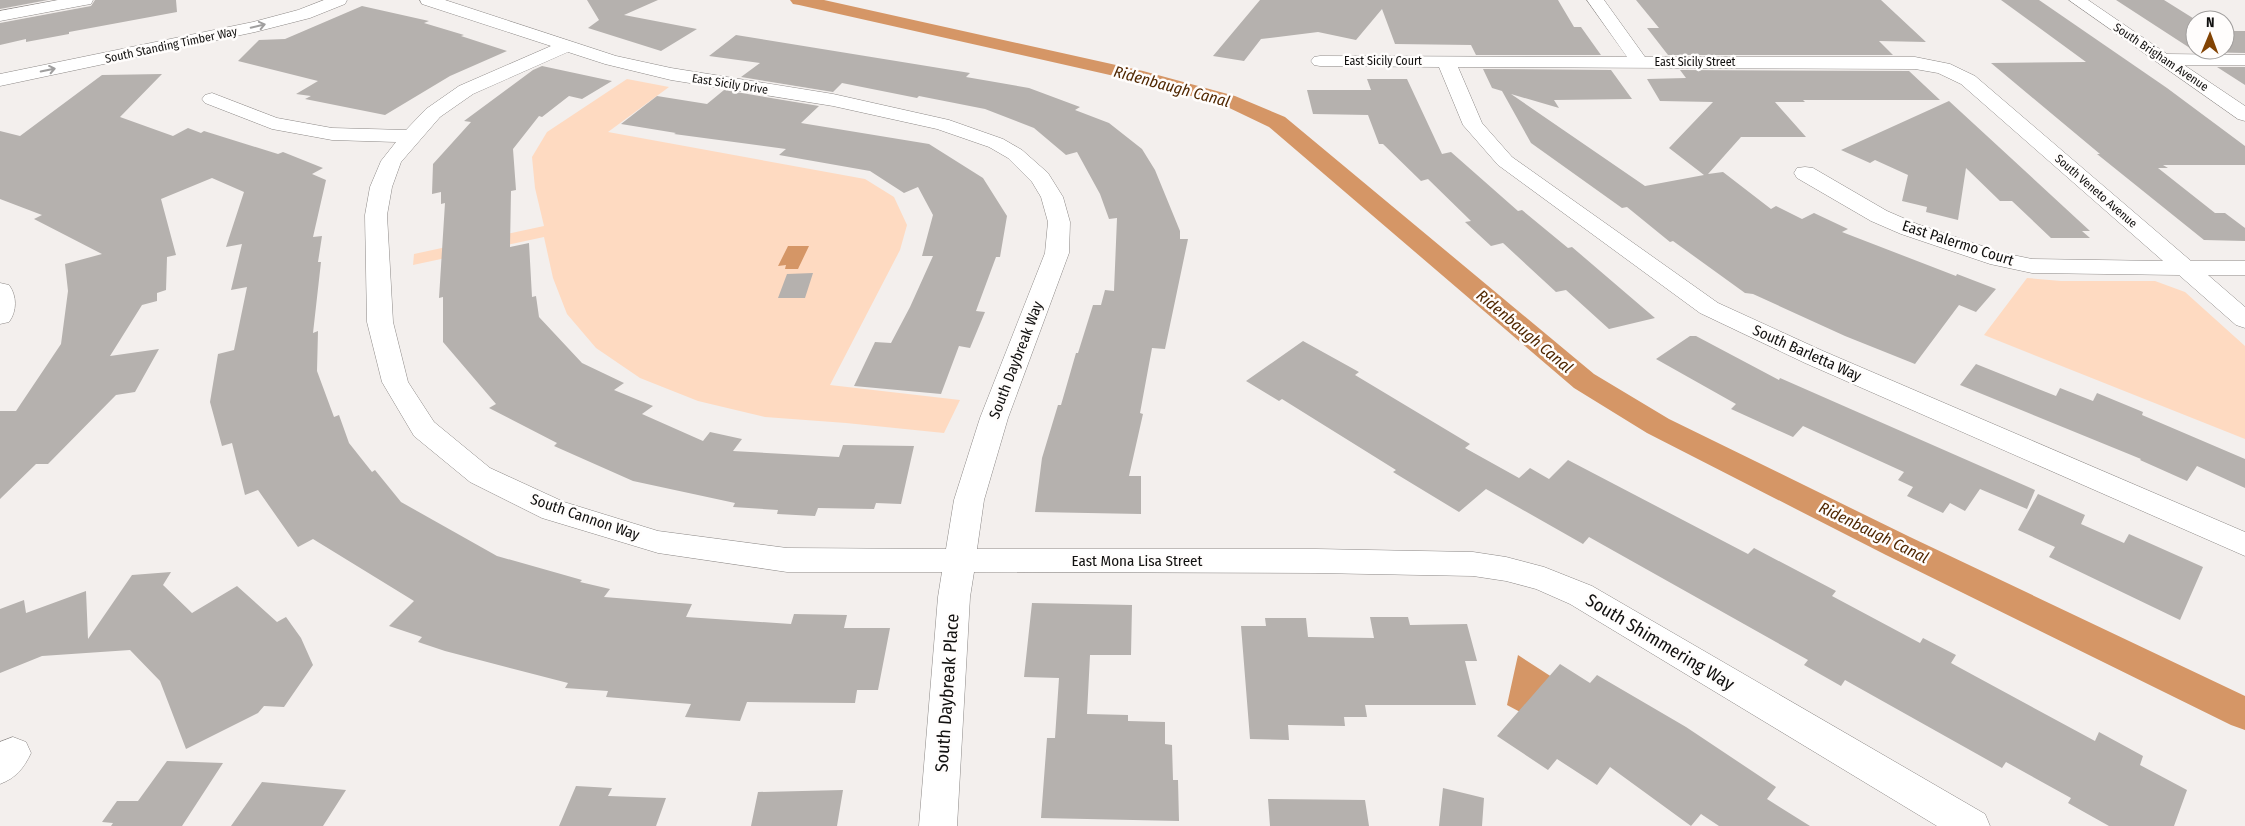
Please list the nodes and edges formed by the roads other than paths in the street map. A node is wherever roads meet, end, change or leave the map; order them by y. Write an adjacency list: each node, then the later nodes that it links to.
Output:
1 (85, 0): 7 (street)
2 (298, 0): 14 (street, South Standing Timber Way)
3 (340, 0): 16 (street, South Standing Timber Way, one-way to 3)
4 (428, 0): 8 (street, East Sicily Drive)
5 (1595, 0): 13 (street)
6 (2077, 0): 9 (street, South Brigham Avenue)
7 (0, 16)
8 (566, 46): 19 (street, South Cannon Way); 20 (street, East Sicily Drive)
9 (2164, 59): 11 (street); 18 (street, South Brigham Avenue)
10 (1446, 60): 12 (street, East Sicily Court); 13 (street, East Sicily Street); 25 (street, South Barletta Way)
11 (2245, 60)
12 (1320, 61)
13 (1639, 61): 15 (street, East Sicily Street)
14 (0, 64)
15 (1943, 68): 22 (street, South Veneto Avenue)
16 (0, 80)
17 (212, 99): 19 (street)
18 (2245, 115)
19 (411, 136): 26 (street, South Cannon Way)
20 (1030, 167): 26 (street, South Daybreak Way)
21 (1805, 173): 22 (street, East Palermo Court)
22 (2184, 268): 23 (street, East Palermo Court); 24 (street, South Veneto Avenue)
23 (2245, 268)
24 (2245, 320)
25 (2245, 545)
26 (959, 561): 27 (street, East Mona Lisa Street); 28 (street, South Daybreak Place)
27 (1316, 561): 29 (street, South Shimmering Way)
28 (938, 826)
29 (1972, 826)

